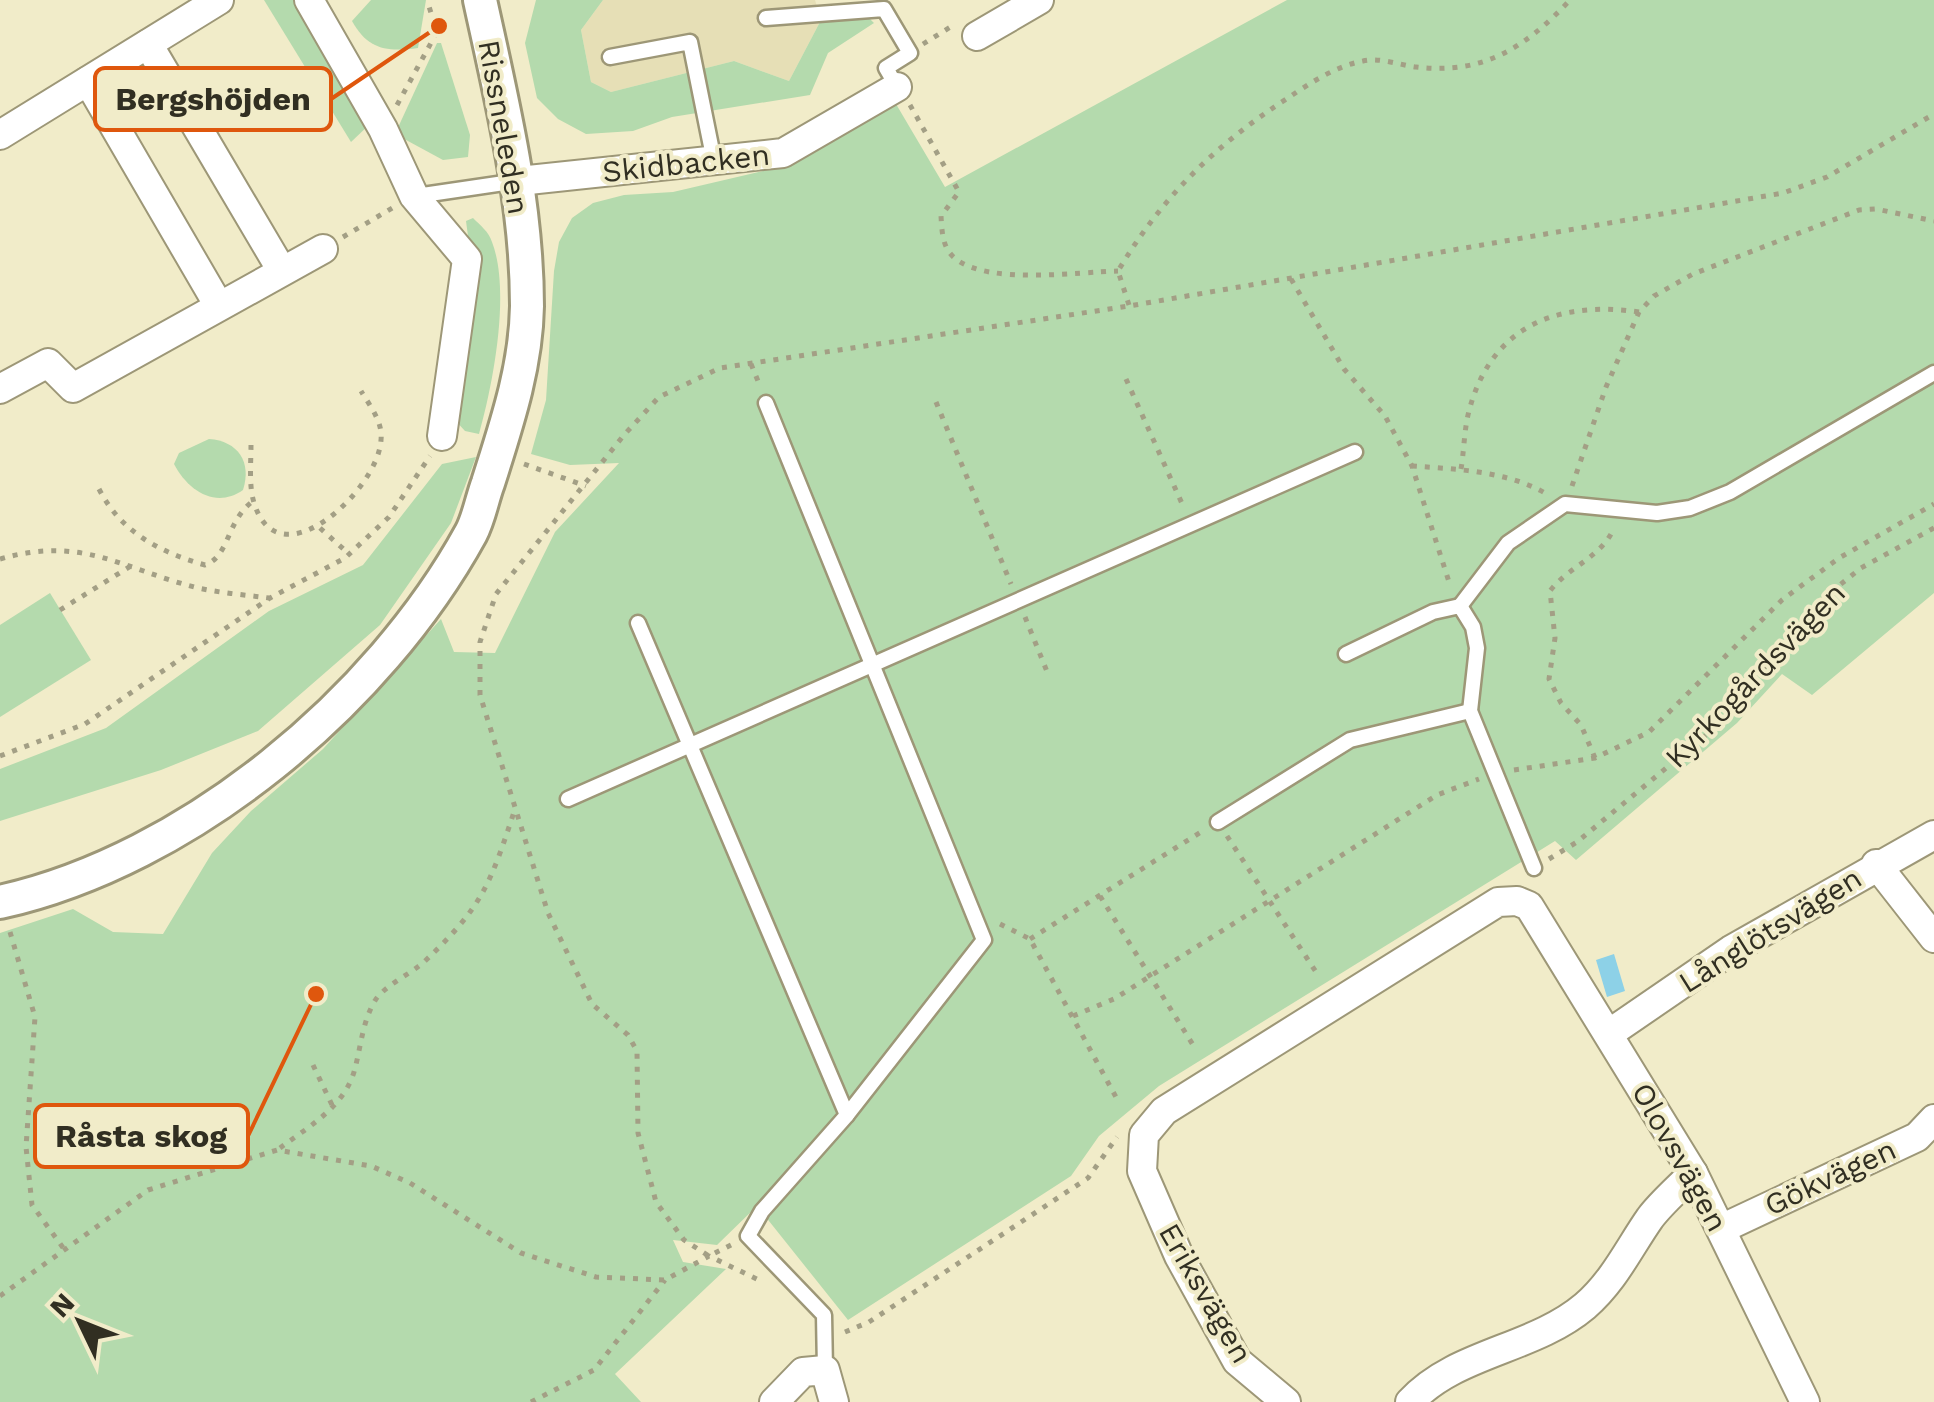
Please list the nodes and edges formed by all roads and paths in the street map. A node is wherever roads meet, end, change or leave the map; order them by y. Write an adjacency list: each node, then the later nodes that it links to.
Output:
1 (219, 0): 9 (street)
2 (309, 0): 15 (street)
3 (426, 0): 15 (path)
4 (480, 0): 18 (street, Rissneleden)
5 (1570, 0): 23 (path)
6 (1022, 4): 8 (street)
7 (766, 18): 12 (lane)
8 (977, 36)
9 (148, 44): 11 (street); 22 (street)
10 (610, 57): 17 (lane)
11 (88, 81): 16 (street); 25 (street)
12 (897, 88): 17 (street, Skidbacken)
13 (1934, 114): 24 (path)
14 (918, 116): 23 (path)
15 (383, 129): 19 (street)
16 (0, 135)
17 (714, 160): 18 (street, Skidbacken)
18 (519, 181): 19 (lane); 70 (street, Rissneleden)
19 (414, 196): 21 (path); 34 (street)
20 (1934, 221): 27 (path)
21 (324, 249): 22 (street)
22 (282, 271): 25 (street)
23 (1118, 271): 26 (path)
24 (1291, 278): 26 (path); 38 (path)
25 (220, 306): 30 (street)
26 (1130, 306): 40 (path)
27 (1638, 312): 39 (path); 43 (path)
28 (1934, 373): 44 (lane)
29 (1126, 379): 45 (path)
30 (0, 388)
31 (361, 391): 46 (path)
32 (936, 402): 52 (path)
33 (766, 403): 57 (lane)
34 (442, 436): 48 (path)
35 (251, 445): 42 (path)
36 (1356, 452): 45 (lane)
37 (524, 464): 40 (path)
38 (1412, 466): 39 (path); 53 (path)
39 (1461, 469): 43 (path)
40 (586, 486): 64 (path)
41 (99, 488): 42 (path)
42 (254, 501): 46 (path)
43 (1565, 504): 44 (lane); 53 (lane)
44 (1616, 510): 62 (path)
45 (1192, 524): 52 (lane)
46 (320, 528): 48 (path)
47 (1934, 528): 68 (path, Kyrkogårdsvägen)
48 (350, 554): 51 (path)
49 (0, 559): 50 (path)
50 (134, 564): 51 (path); 54 (path)
51 (270, 598): 61 (path)
52 (1018, 602): 57 (lane); 58 (path)
53 (1460, 606): 56 (lane); 59 (lane)
54 (60, 610)
55 (638, 623): 60 (lane)
56 (1346, 654)
57 (872, 666): 60 (lane); 73 (lane)
58 (1048, 674)
59 (1470, 711): 65 (lane); 68 (lane)
60 (691, 745): 63 (lane); 80 (lane)
61 (0, 756)
62 (1595, 758)
63 (568, 799)
64 (514, 812): 79 (path); 87 (path)
65 (1218, 822): 69 (path); 74 (path)
66 (1934, 835): 67 (street, Långlötsvägen)
67 (1876, 864): 71 (street); 75 (street, Långlötsvägen)
68 (1534, 868)
69 (1100, 896): 72 (path); 76 (path)
70 (5, 917): 86 (path)
71 (1934, 938)
72 (1030, 939): 73 (path); 78 (path)
73 (984, 940): 80 (lane)
74 (1316, 972)
75 (1610, 1034): 83 (street, Olovsvägen); 84 (street, Olovsvägen)
76 (1196, 1048)
77 (313, 1066): 79 (path)
78 (1116, 1099)
79 (333, 1107): 82 (path)
80 (847, 1115): 91 (lane)
81 (1934, 1119): 85 (street, Gökvägen)
82 (278, 1150): 86 (path); 89 (path)
83 (1142, 1171): 95 (street, Eriksvägen)
84 (1693, 1173): 85 (street, Olovsvägen); 96 (street)
85 (1721, 1229): 97 (street, Olovsvägen)
86 (64, 1249): 90 (path)
87 (710, 1256): 88 (path); 89 (path)
88 (729, 1266)
89 (664, 1280): 92 (path)
90 (0, 1296)
91 (825, 1370): 93 (street); 94 (street)
92 (531, 1402)
93 (774, 1402)
94 (834, 1402)
95 (1286, 1402)
96 (1410, 1402)
97 (1805, 1402)

